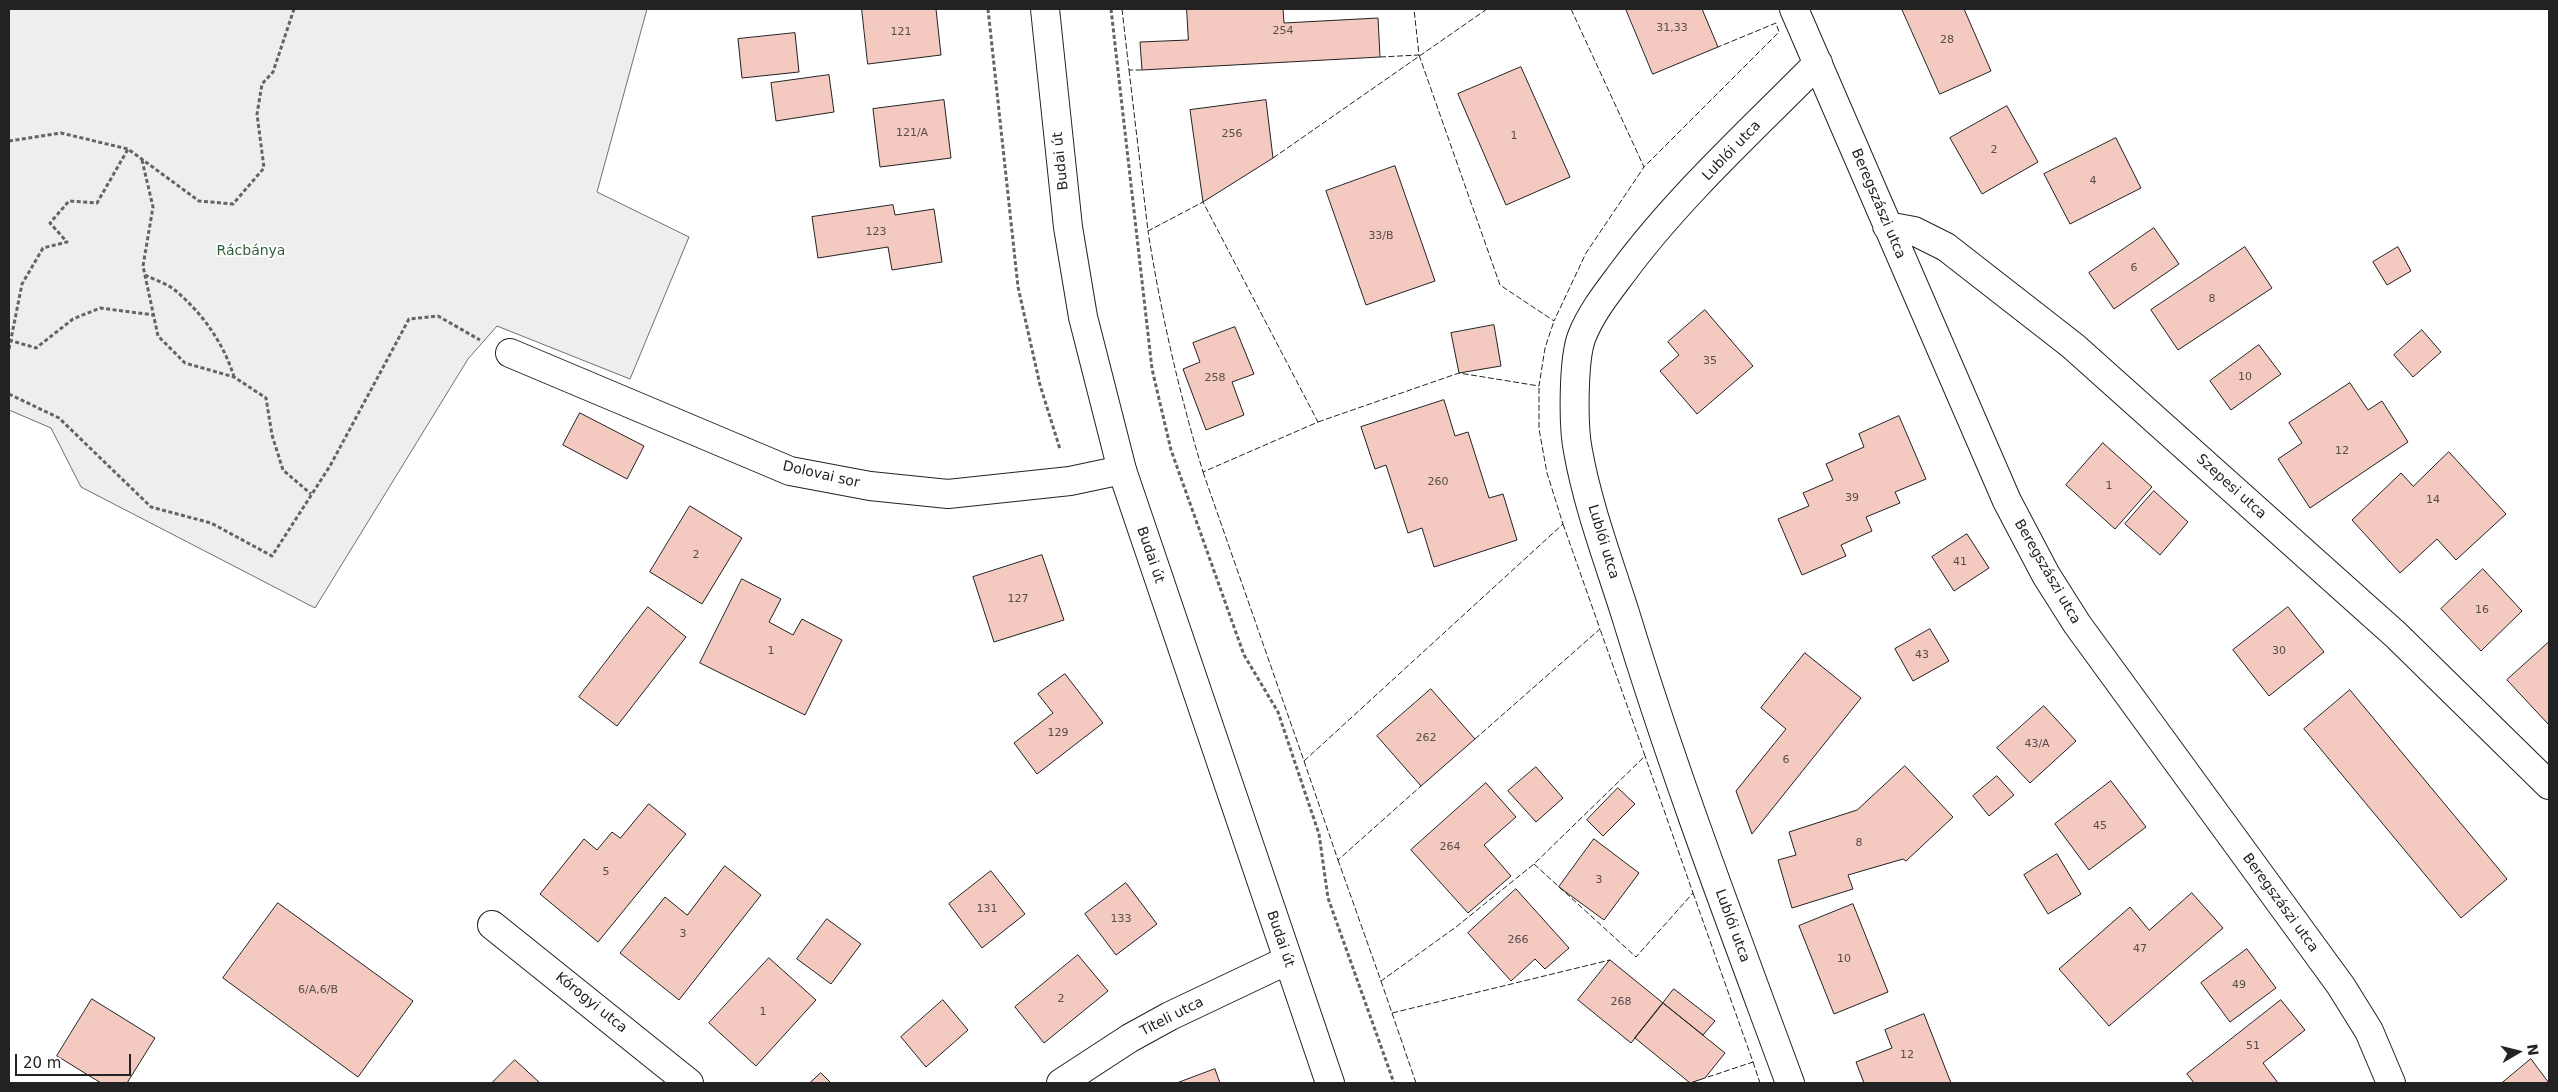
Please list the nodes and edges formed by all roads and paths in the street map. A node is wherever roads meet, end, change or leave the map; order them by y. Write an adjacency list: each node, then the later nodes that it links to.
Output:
1 (294, 9): 9 (path)
2 (988, 9): 19 (path)
3 (1045, 9): 18 (street, Budai út)
4 (1111, 9): 27 (path)
5 (1794, 9): 6 (street, Beregszászi utca)
6 (1818, 63): 10 (street, Beregszászi utca); 28 (street, Lublói utca)
7 (9, 141): 8 (path)
8 (128, 149): 9 (path); 13 (path)
9 (142, 160): 11 (path)
10 (1887, 226): 21 (street, Szepesi utca); 29 (street, Beregszászi utca)
11 (145, 275): 12 (path); 16 (path)
12 (154, 315): 13 (path); 16 (path)
13 (10, 340): 14 (path)
14 (9, 349)
15 (510, 354): 19 (street, Dolovai sor); 20 (path)
16 (234, 377): 20 (path)
17 (9, 394): 20 (path)
18 (1122, 470): 19 (street, Dolovai sor); 23 (street, Budai út)
19 (1070, 481)
20 (311, 494)
21 (2549, 785)
22 (492, 924): 24 (street, Kórogyi utca)
23 (1288, 960): 25 (street, Titeli utca); 26 (street, Budai út)
24 (688, 1083)
25 (1061, 1083)
26 (1330, 1083)
27 (1394, 1083)
28 (1790, 1083)
29 (2391, 1083)

